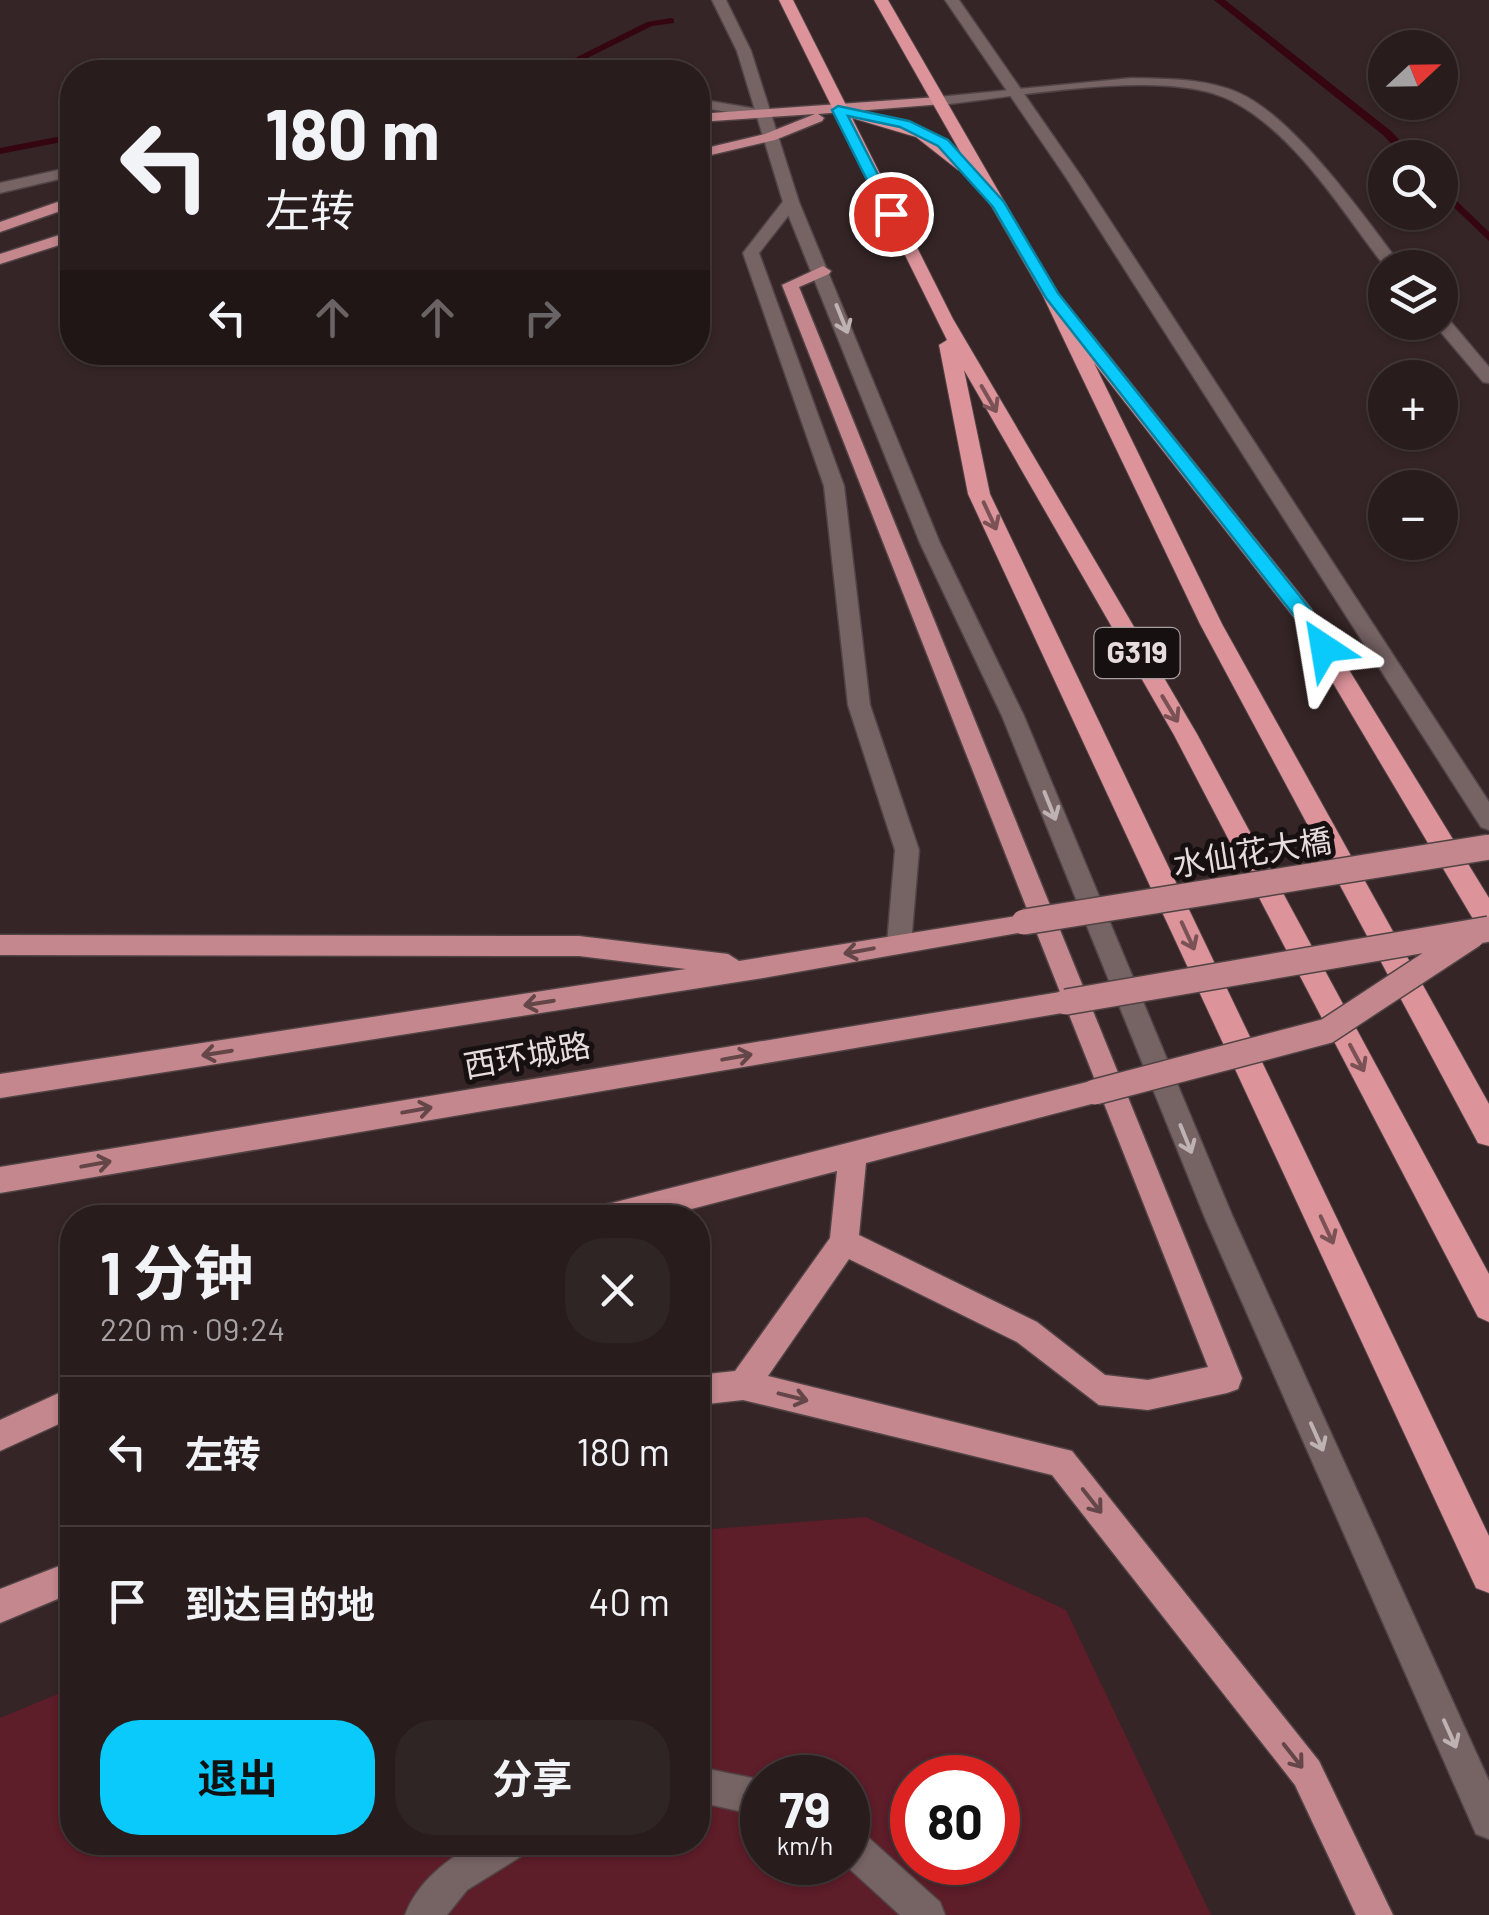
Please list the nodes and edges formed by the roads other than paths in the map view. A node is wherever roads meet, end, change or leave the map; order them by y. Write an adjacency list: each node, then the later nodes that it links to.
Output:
1 (719, 0): 9 (street)
2 (786, 0): 8 (highway, G319)
3 (881, 0): 6 (highway, G319)
4 (952, 0): 5 (street)
5 (1016, 95): 6 (street); 22 (street); 29 (street)
6 (938, 102): 8 (main road); 17 (highway, G319)
7 (710, 105): 9 (street)
8 (838, 110): 9 (main road); 11 (main road); 17 (highway); 26 (highway, G319)
9 (764, 114): 10 (main road); 11 (street)
10 (710, 117)
11 (770, 137): 12 (main road); 16 (street)
12 (710, 151)
13 (60, 175): 14 (street)
14 (0, 188)
15 (60, 196): 19 (main road)
16 (791, 202): 24 (street); 33 (street)
17 (999, 205): 25 (highway, G319)
18 (60, 206): 20 (main road)
19 (0, 210)
20 (0, 227)
21 (60, 240): 23 (main road)
22 (1380, 250)
23 (0, 258)
24 (823, 271): 41 (main road); 52 (street, one-way to 52)
25 (1051, 294): 32 (highway); 37 (highway, G319)
26 (944, 319): 42 (highway, G319, one-way to 42); 47 (highway, one-way to 47)
27 (1457, 340): 28 (street)
28 (1489, 378)
29 (1489, 822)
30 (1489, 847): 31 (main road, 水仙花大橋, bridge)
31 (1024, 922): 33 (main road, 西环城路)
32 (1486, 927): 38 (main road, bridge); 39 (main road, 西环城路, one-way to 32, bridge)
33 (899, 944): 35 (main road, 西环城路, one-way to 35)
34 (0, 945): 35 (main road)
35 (763, 968): 36 (main road, 西环城路, one-way to 36)
36 (0, 1086)
37 (1489, 1134)
38 (852, 1154): 40 (main road); 41 (main road)
39 (0, 1180)
40 (654, 1205)
41 (844, 1242): 43 (main road)
42 (1489, 1306)
43 (744, 1384): 44 (main road); 57 (main road, one-way to 57)
44 (710, 1388)
45 (60, 1408): 46 (main road)
46 (0, 1436)
47 (1489, 1575)
48 (60, 1582): 49 (main road)
49 (0, 1606)
50 (710, 1788): 51 (street)
51 (740, 1794)
52 (1489, 1821)
53 (489, 1855): 55 (street)
54 (870, 1864): 56 (street)
55 (423, 1915)
56 (927, 1915)
57 (1375, 1915)

